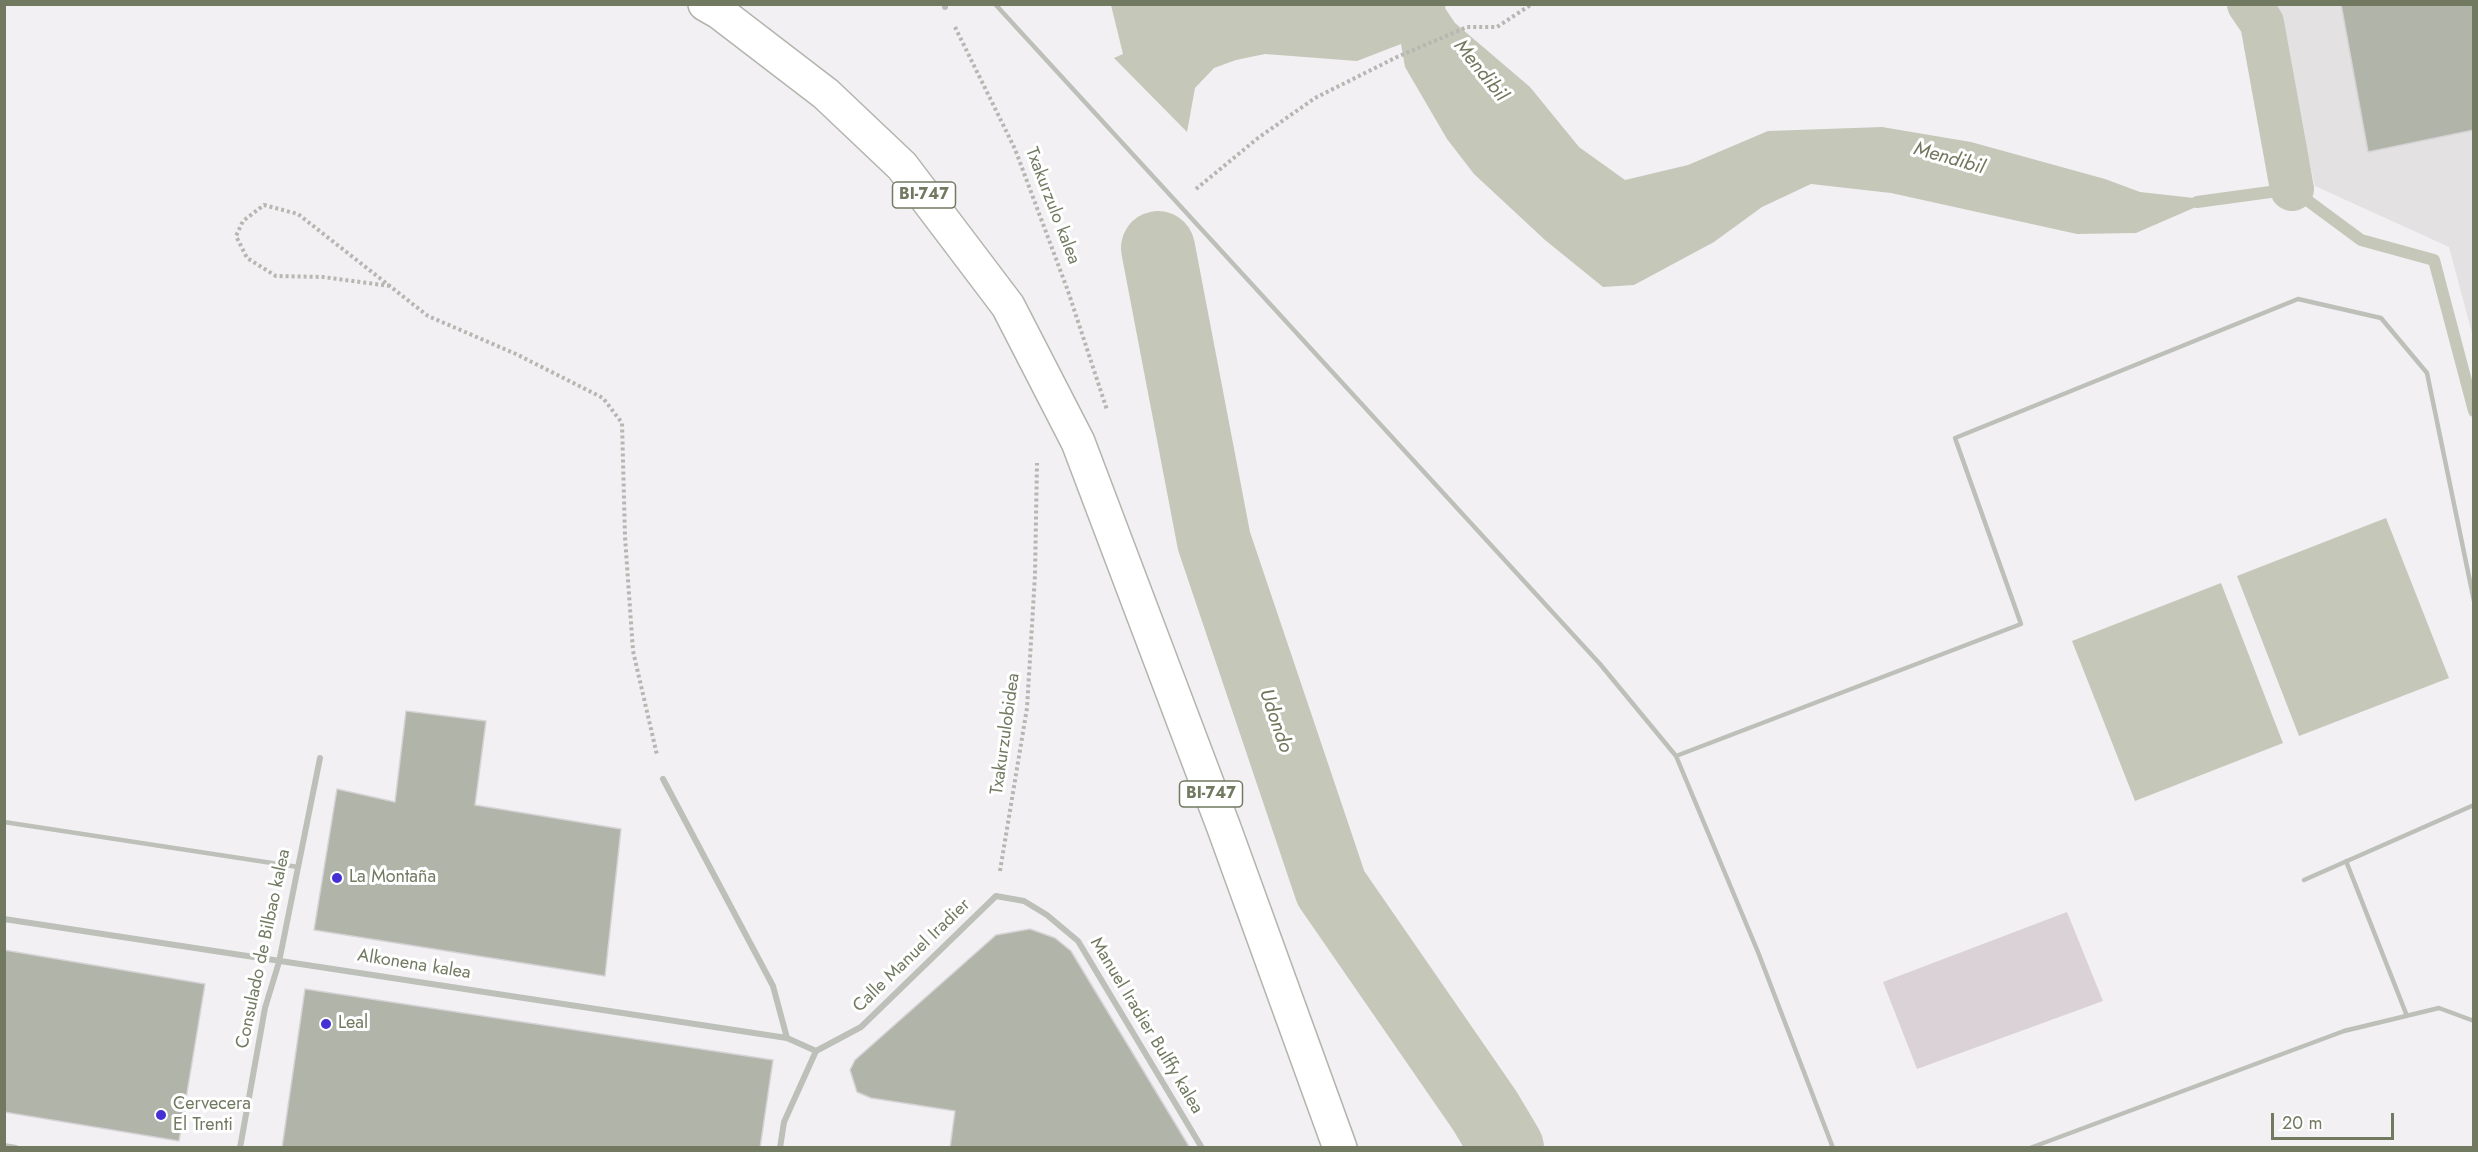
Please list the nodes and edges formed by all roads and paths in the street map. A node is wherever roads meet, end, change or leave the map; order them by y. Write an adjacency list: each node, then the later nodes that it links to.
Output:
1 (705, 4): 30 (main road, BI-747)
2 (995, 4): 5 (lane)
3 (1532, 4): 5 (path)
4 (945, 6): 7 (path, Txakurzulo kalea)
5 (1179, 203): 10 (lane)
6 (390, 286): 6 (path); 12 (path)
7 (1109, 414)
8 (1037, 463): 18 (path, Txakurzulobidea)
9 (2474, 601): 10 (lane)
10 (1676, 756): 31 (lane)
11 (320, 758): 16 (street, Consulado de Bilbao kalea)
12 (663, 779): 23 (street)
13 (2474, 804): 15 (lane)
14 (4, 822): 16 (lane)
15 (2346, 861): 17 (lane); 21 (lane)
16 (298, 867): 20 (street, Consulado de Bilbao kalea)
17 (2304, 880)
18 (996, 896): 24 (street, Calle Manuel Iradier); 29 (street, Manuel Iradier Bulffy kalea)
19 (4, 919): 20 (street, Alkonena kalea)
20 (279, 962): 23 (street, Alkonena kalea); 27 (street, Consulado de Bilbao kalea)
21 (2407, 1016): 22 (lane); 32 (lane)
22 (2474, 1021)
23 (787, 1038): 24 (street, Alkonena kalea)
24 (816, 1051): 28 (street)
25 (4, 1146): 26 (street)
26 (16, 1148)
27 (240, 1148)
28 (780, 1148)
29 (1202, 1148)
30 (1340, 1148)
31 (1833, 1148)
32 (2030, 1148)

